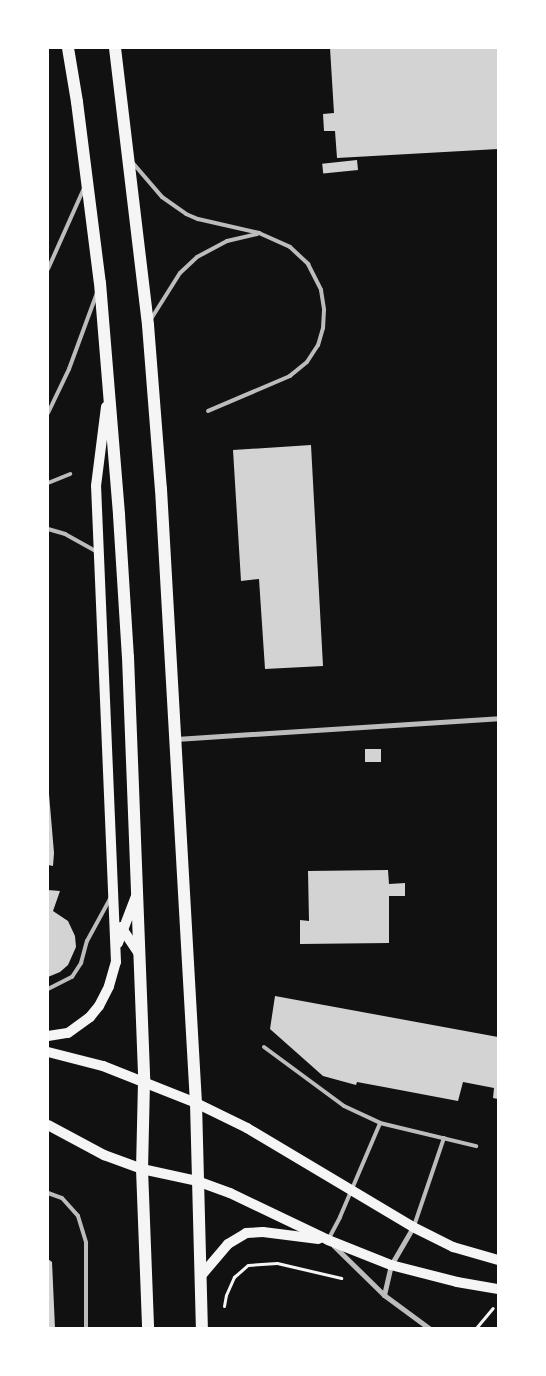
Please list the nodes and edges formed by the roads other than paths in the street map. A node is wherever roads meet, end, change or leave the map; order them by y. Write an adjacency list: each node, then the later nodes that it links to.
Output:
1 (68, 48): 4 (main road)
2 (115, 48): 3 (main road)
3 (129, 159): 5 (lane); 8 (main road)
4 (87, 178): 6 (lane); 7 (main road)
5 (259, 233): 8 (lane); 10 (lane)
6 (48, 269)
7 (100, 284): 9 (main road); 11 (lane)
8 (148, 324): 17 (main road)
9 (109, 386): 15 (main road); 19 (main road)
10 (208, 411)
11 (48, 413)
12 (70, 474): 13 (lane)
13 (48, 483)
14 (48, 529): 15 (lane)
15 (99, 553): 18 (main road)
16 (498, 718): 17 (street)
17 (175, 739): 29 (main road)
18 (112, 895): 20 (main road); 24 (lane)
19 (136, 895): 21 (main road); 23 (main road)
20 (114, 916): 21 (main road); 22 (main road)
21 (123, 930): 22 (main road); 23 (main road)
22 (117, 946): 25 (main road)
23 (138, 952): 28 (main road)
24 (48, 989)
25 (48, 1036)
26 (264, 1047): 30 (lane)
27 (48, 1052): 28 (main road)
28 (144, 1082): 29 (main road); 34 (main road)
29 (196, 1103): 35 (main road); 36 (main road)
30 (380, 1123): 32 (lane); 36 (lane)
31 (48, 1125): 34 (main road)
32 (444, 1138): 33 (lane); 38 (lane)
33 (476, 1146)
34 (142, 1169): 35 (main road); 46 (main road)
35 (196, 1181): 39 (main road); 42 (main road)
36 (352, 1192): 38 (main road); 39 (lane)
37 (48, 1193): 45 (lane)
38 (413, 1228): 40 (main road); 41 (street)
39 (328, 1240): 41 (main road); 42 (main road); 44 (street)
40 (498, 1260)
41 (392, 1265): 43 (main road); 44 (street)
42 (200, 1277): 47 (main road)
43 (498, 1289)
44 (384, 1295): 48 (street)
45 (86, 1328)
46 (148, 1328)
47 (202, 1328)
48 (429, 1328)

